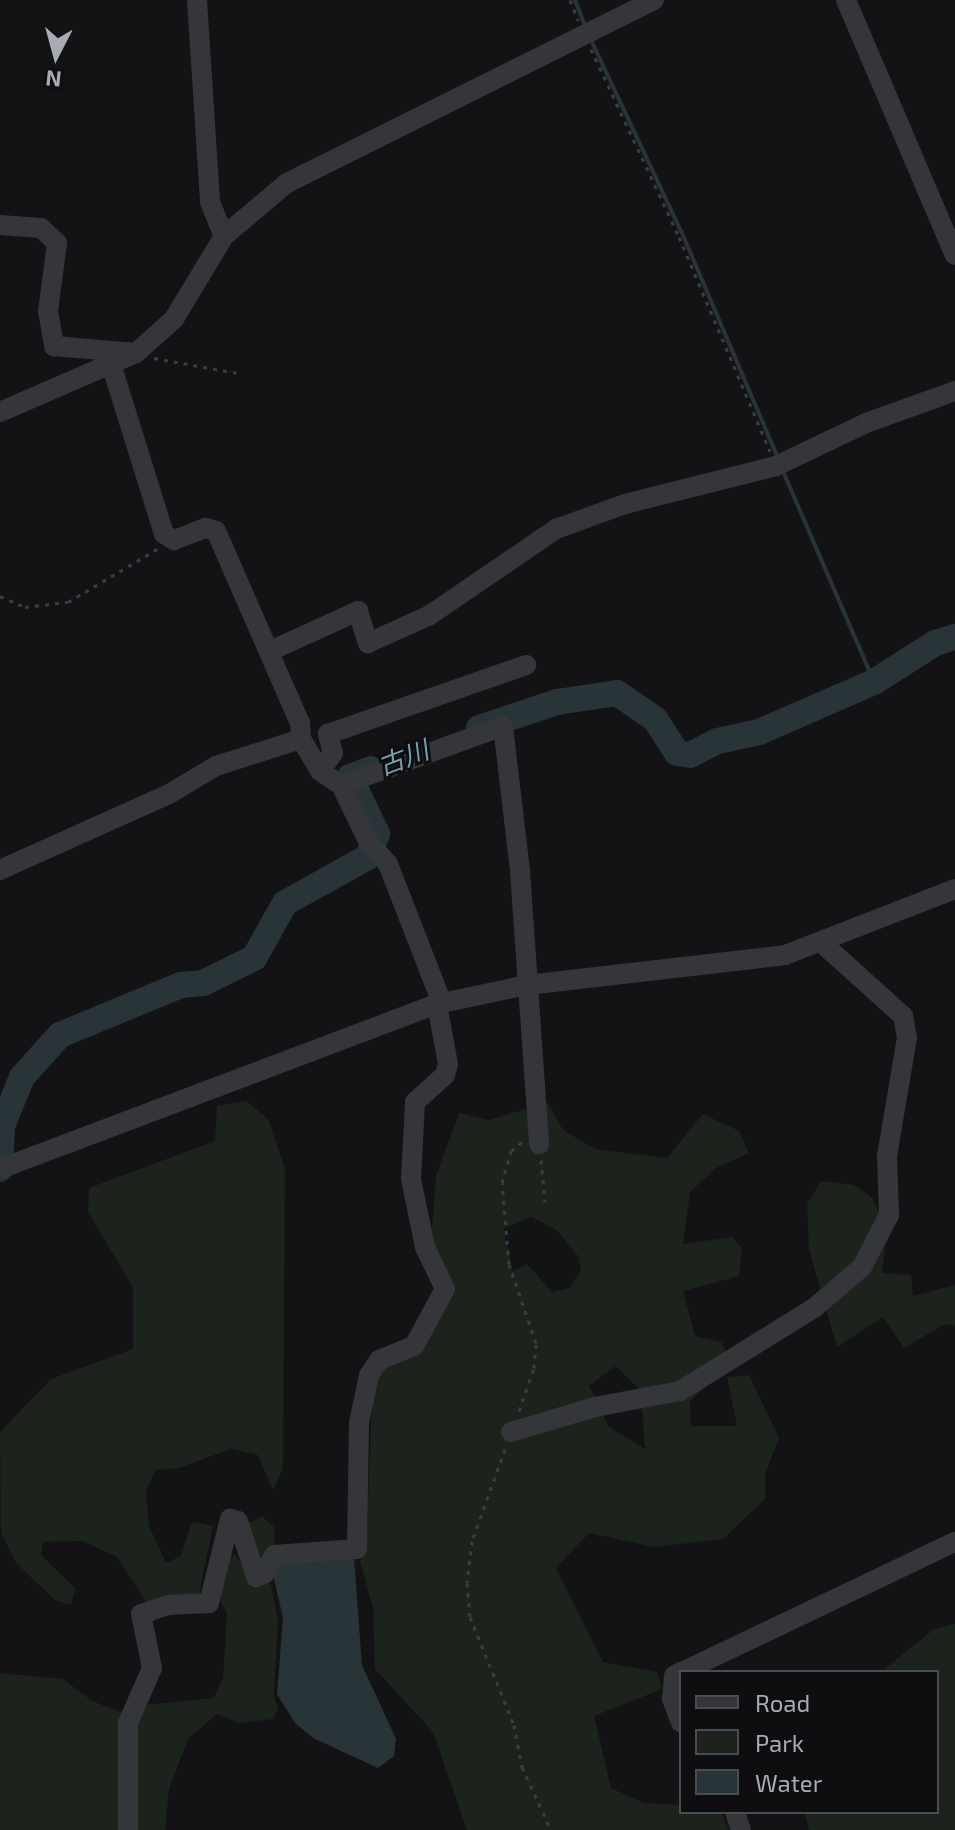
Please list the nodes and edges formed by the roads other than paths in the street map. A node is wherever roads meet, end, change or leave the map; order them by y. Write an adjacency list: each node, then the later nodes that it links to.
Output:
1 (197, 0): 5 (street)
2 (654, 0): 5 (street)
3 (846, 0): 6 (street)
4 (0, 225): 7 (street)
5 (224, 236): 7 (street)
6 (955, 255)
7 (136, 353): 8 (street)
8 (112, 367): 10 (street); 11 (street)
9 (955, 391): 11 (street)
10 (0, 412)
11 (270, 651): 13 (street)
12 (526, 665): 14 (street)
13 (301, 739): 14 (street); 16 (street)
14 (320, 771): 15 (street)
15 (349, 782): 19 (street); 20 (street)
16 (0, 870)
17 (955, 889): 18 (street)
18 (823, 944): 19 (street); 23 (street)
19 (527, 985): 20 (street); 21 (street)
20 (440, 1004): 22 (street); 28 (street)
21 (539, 1140)
22 (2, 1168)
23 (511, 1432)
24 (955, 1542): 25 (street)
25 (685, 1670)
26 (679, 1673): 27 (street)
27 (679, 1717)
28 (128, 1830)

